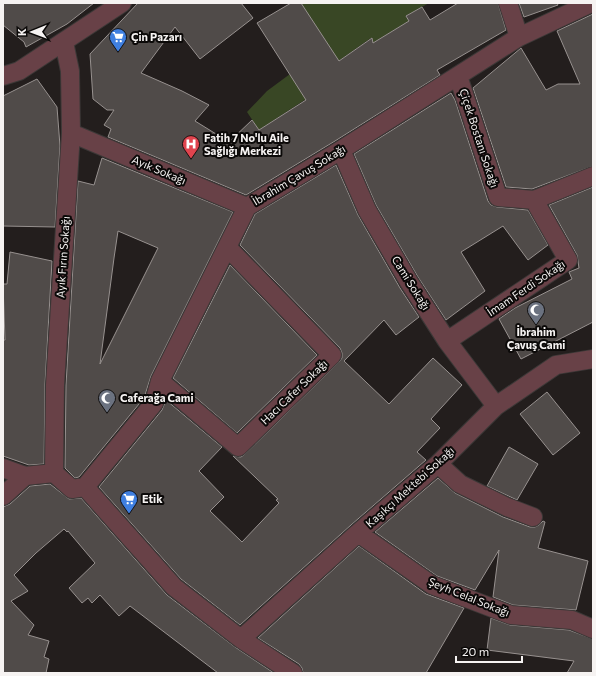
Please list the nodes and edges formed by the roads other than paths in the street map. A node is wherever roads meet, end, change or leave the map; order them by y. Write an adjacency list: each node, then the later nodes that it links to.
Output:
1 (122, 3): 4 (street)
2 (508, 3): 5 (street)
3 (591, 3): 5 (street, İbrahim Çavuş Sokağı)
4 (102, 8): 6 (street)
5 (519, 38): 8 (street, İbrahim Çavuş Sokağı)
6 (64, 42): 7 (street); 9 (street, Ayık Fırın Sokağı)
7 (3, 76)
8 (458, 76): 10 (street, İbrahim Çavuş Sokağı); 12 (street, Çiçek Bostanı Sokağı)
9 (71, 133): 13 (street, Ayık Sokağı); 21 (street, Ayık Fırın Sokağı)
10 (341, 150): 13 (street, İbrahim Çavuş Sokağı); 15 (street, Cami Sokağı)
11 (593, 176): 12 (street, Çiçek Bostanı Sokağı)
12 (534, 200): 15 (street, İmam Ferdi Sokağı)
13 (247, 207): 14 (street, İbrahim Çavuş Sokağı)
14 (227, 247): 17 (street, İbrahim Çavuş Sokağı); 17 (street, Hacı Cafer Sokağı)
15 (447, 341): 18 (street, Cami Sokağı)
16 (593, 359): 18 (street, Kaşıkçı Mektebi Sokağı)
17 (160, 381): 23 (street, İbrahim Çavuş Sokağı)
18 (496, 406): 19 (street, Kaşıkçı Mektebi Sokağı)
19 (438, 464): 25 (street); 26 (street, Kaşıkçı Mektebi Sokağı)
20 (3, 468): 22 (street)
21 (54, 473): 22 (street); 23 (street)
22 (25, 476): 24 (street)
23 (85, 487): 28 (street)
24 (3, 496)
25 (533, 517)
26 (358, 533): 27 (street, Şeyh Celal Sokağı); 28 (street, Kaşıkçı Mektebi Sokağı)
27 (593, 628)
28 (241, 639): 29 (street)
29 (293, 673)

